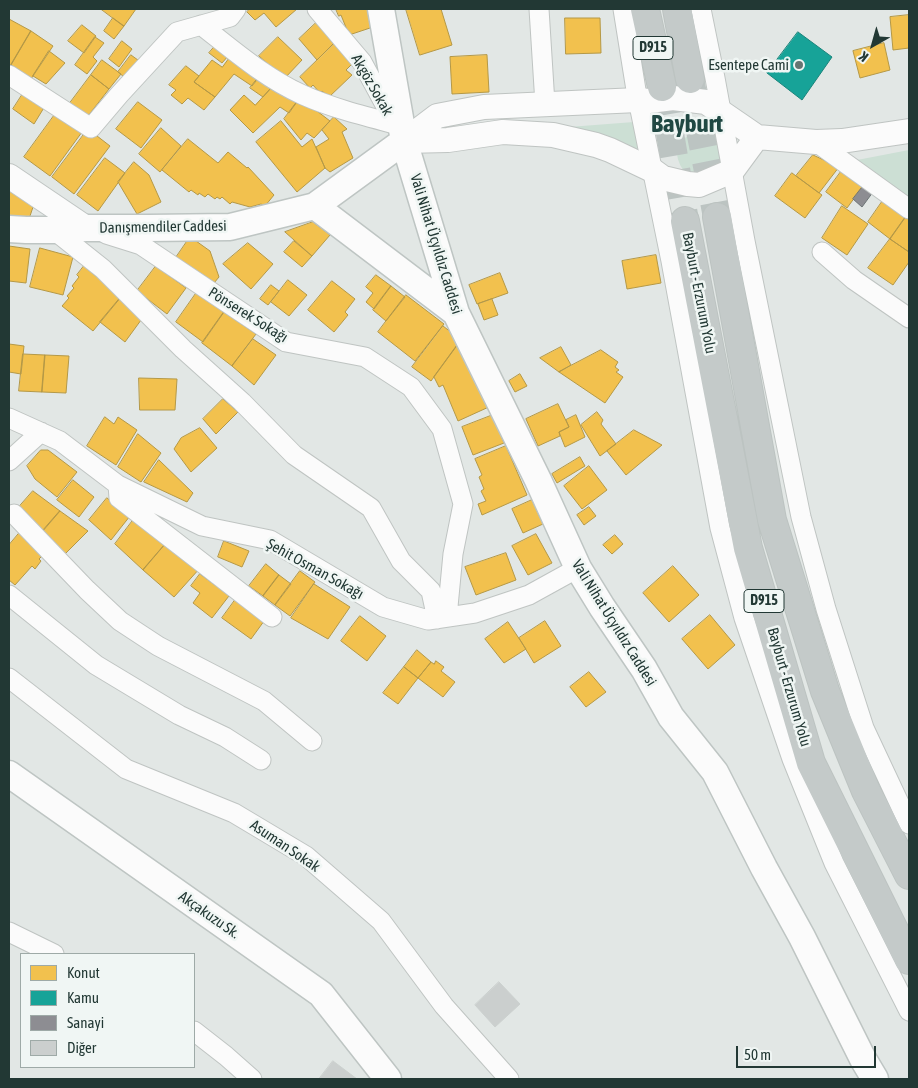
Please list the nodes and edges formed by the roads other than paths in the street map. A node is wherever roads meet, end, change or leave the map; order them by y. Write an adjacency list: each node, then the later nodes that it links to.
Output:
1 (236, 9): 9 (street)
2 (317, 9): 17 (street, Akgöz Sokak)
3 (381, 9): 17 (main road, Vali Nihat Üçyıldız Caddesi)
4 (539, 9): 14 (street)
5 (623, 9): 13 (street)
6 (645, 9): 12 (highway, D915)
7 (677, 9): 11 (highway, D915)
8 (701, 9): 15 (street)
9 (201, 25): 10 (street); 17 (street)
10 (9, 75)
11 (690, 78)
12 (662, 87)
13 (638, 100): 14 (street); 15 (street); 20 (street)
14 (545, 104): 17 (street)
15 (721, 112): 18 (street); 21 (street)
16 (909, 131): 19 (street)
17 (400, 132): 20 (street); 23 (main road); 31 (main road, Vali Nihat Üçyıldız Caddesi)
18 (757, 137): 19 (street); 21 (street)
19 (816, 142): 24 (street)
20 (652, 170): 21 (street); 51 (street)
21 (732, 171): 46 (street)
22 (9, 176): 27 (street)
23 (315, 206): 27 (main road, Danışmendiler Caddesi); 31 (main road)
24 (909, 209)
25 (716, 217): 47 (highway, Bayburt - Erzurum Yolu / D915)
26 (685, 221): 50 (highway, Bayburt - Erzurum Yolu / D915)
27 (86, 228): 29 (main road, Danışmendiler Caddesi); 41 (street, Pönserek Sokağı)
28 (9, 229): 29 (main road, Danışmendiler Caddesi)
29 (54, 230): 41 (street)
30 (822, 252): 32 (street)
31 (456, 314): 38 (main road, Vali Nihat Üçyıldız Caddesi)
32 (909, 318)
33 (9, 418): 34 (street, Şehit Osman Sokağı)
34 (41, 432): 35 (street); 36 (street, Şehit Osman Sokağı)
35 (9, 461)
36 (118, 485): 40 (street); 41 (street, Şehit Osman Sokağı)
37 (10, 517): 43 (street)
38 (578, 568): 41 (street, Şehit Osman Sokağı); 56 (main road, Vali Nihat Üçyıldız Caddesi)
39 (9, 595): 44 (street)
40 (272, 617)
41 (442, 618)
42 (9, 678): 55 (street, Asuman Sokak)
43 (312, 741)
44 (261, 760)
45 (9, 774): 54 (main road, Akçakuzu Sk.)
46 (909, 824)
47 (909, 874)
48 (9, 932): 49 (street)
49 (52, 953)
50 (909, 960)
51 (909, 1011)
52 (195, 1032): 53 (street)
53 (252, 1079)
54 (388, 1079)
55 (508, 1079)
56 (875, 1079)

